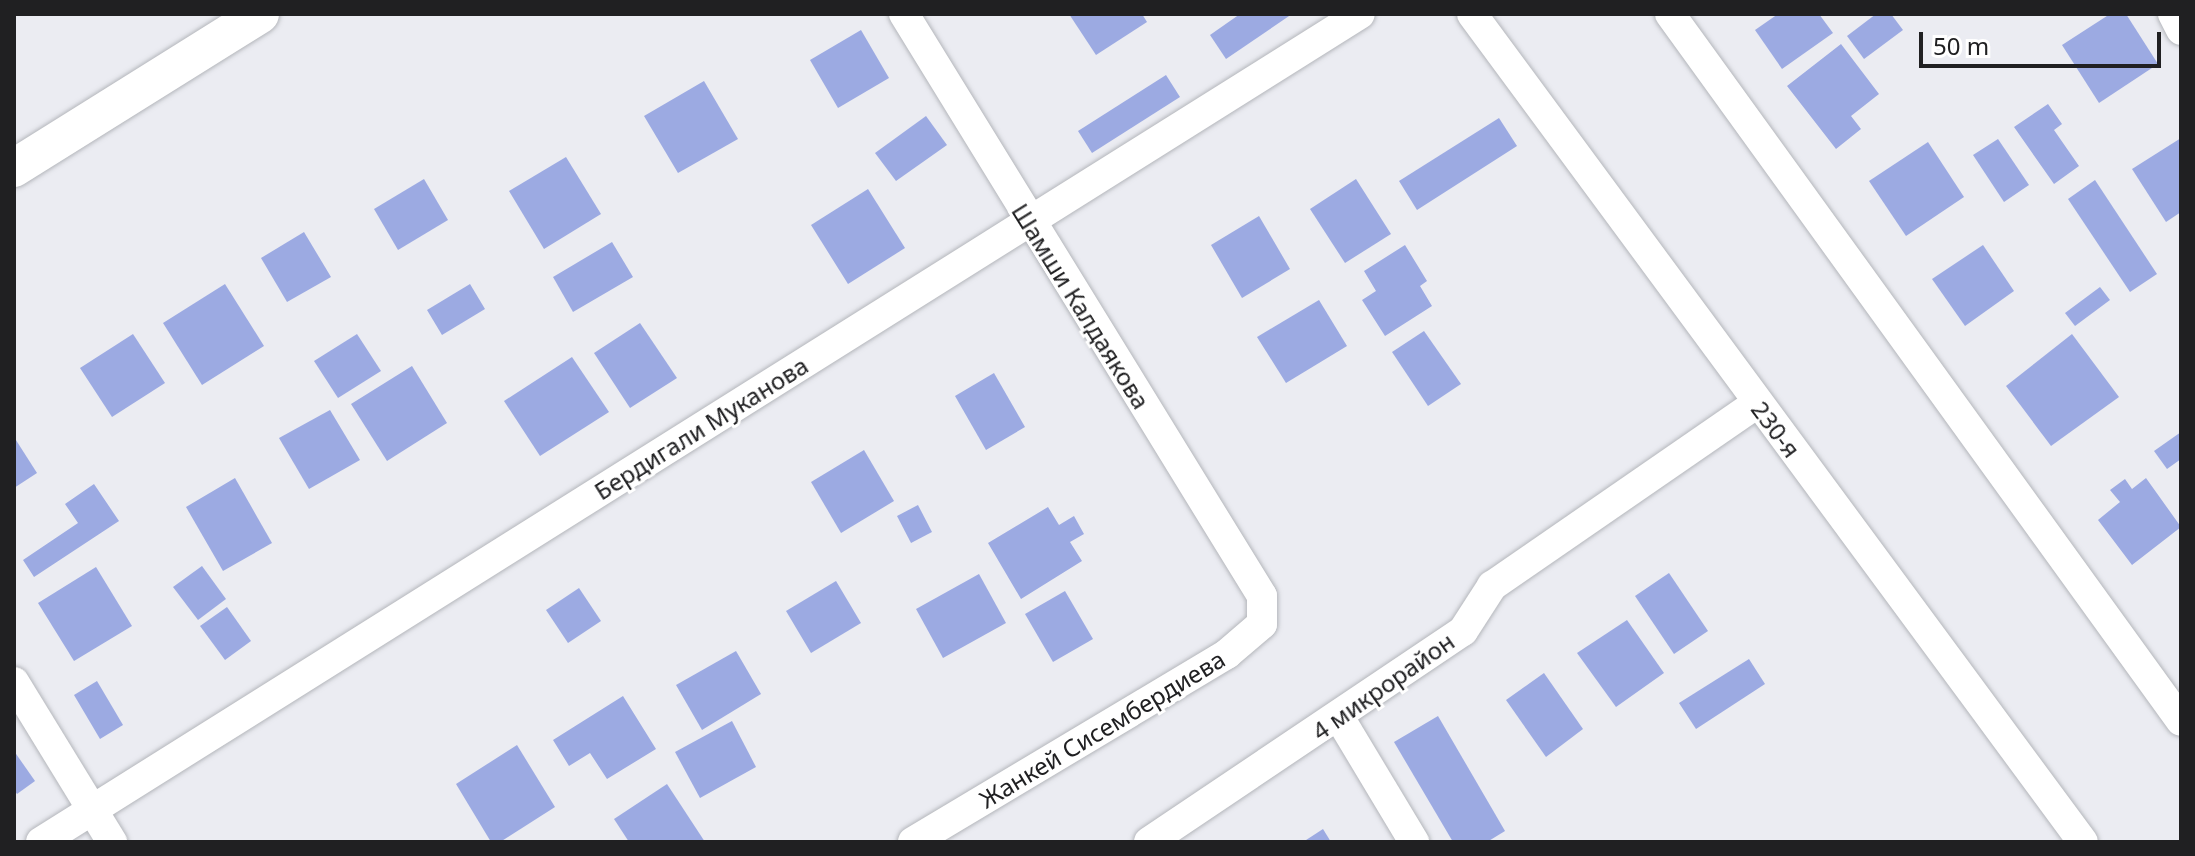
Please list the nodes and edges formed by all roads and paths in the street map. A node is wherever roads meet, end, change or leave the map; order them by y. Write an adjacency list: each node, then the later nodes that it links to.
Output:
1 (260, 14): 8 (street)
2 (904, 14): 9 (street, Шамши Калдаякова)
3 (1360, 14): 9 (street, Бердигали Муканова)
4 (1472, 14): 10 (street, 230-я)
5 (1670, 14): 14 (street)
6 (2173, 14): 7 (street)
7 (2181, 30)
8 (14, 168)
9 (1029, 222): 11 (street, Шамши Калдаякова); 15 (street, Бердигали Муканова)
10 (1757, 403): 13 (street, 4 микрорайон); 21 (street, 230-я)
11 (1262, 596): 18 (street, Жанкей Сисембердиева)
12 (14, 682): 15 (street)
13 (1339, 717): 19 (street, 4 микрорайон); 20 (street)
14 (2181, 721)
15 (94, 810): 16 (street, Бердигали Муканова); 17 (street)
16 (41, 842)
17 (112, 842)
18 (913, 842)
19 (1149, 842)
20 (1414, 842)
21 (2083, 842)

